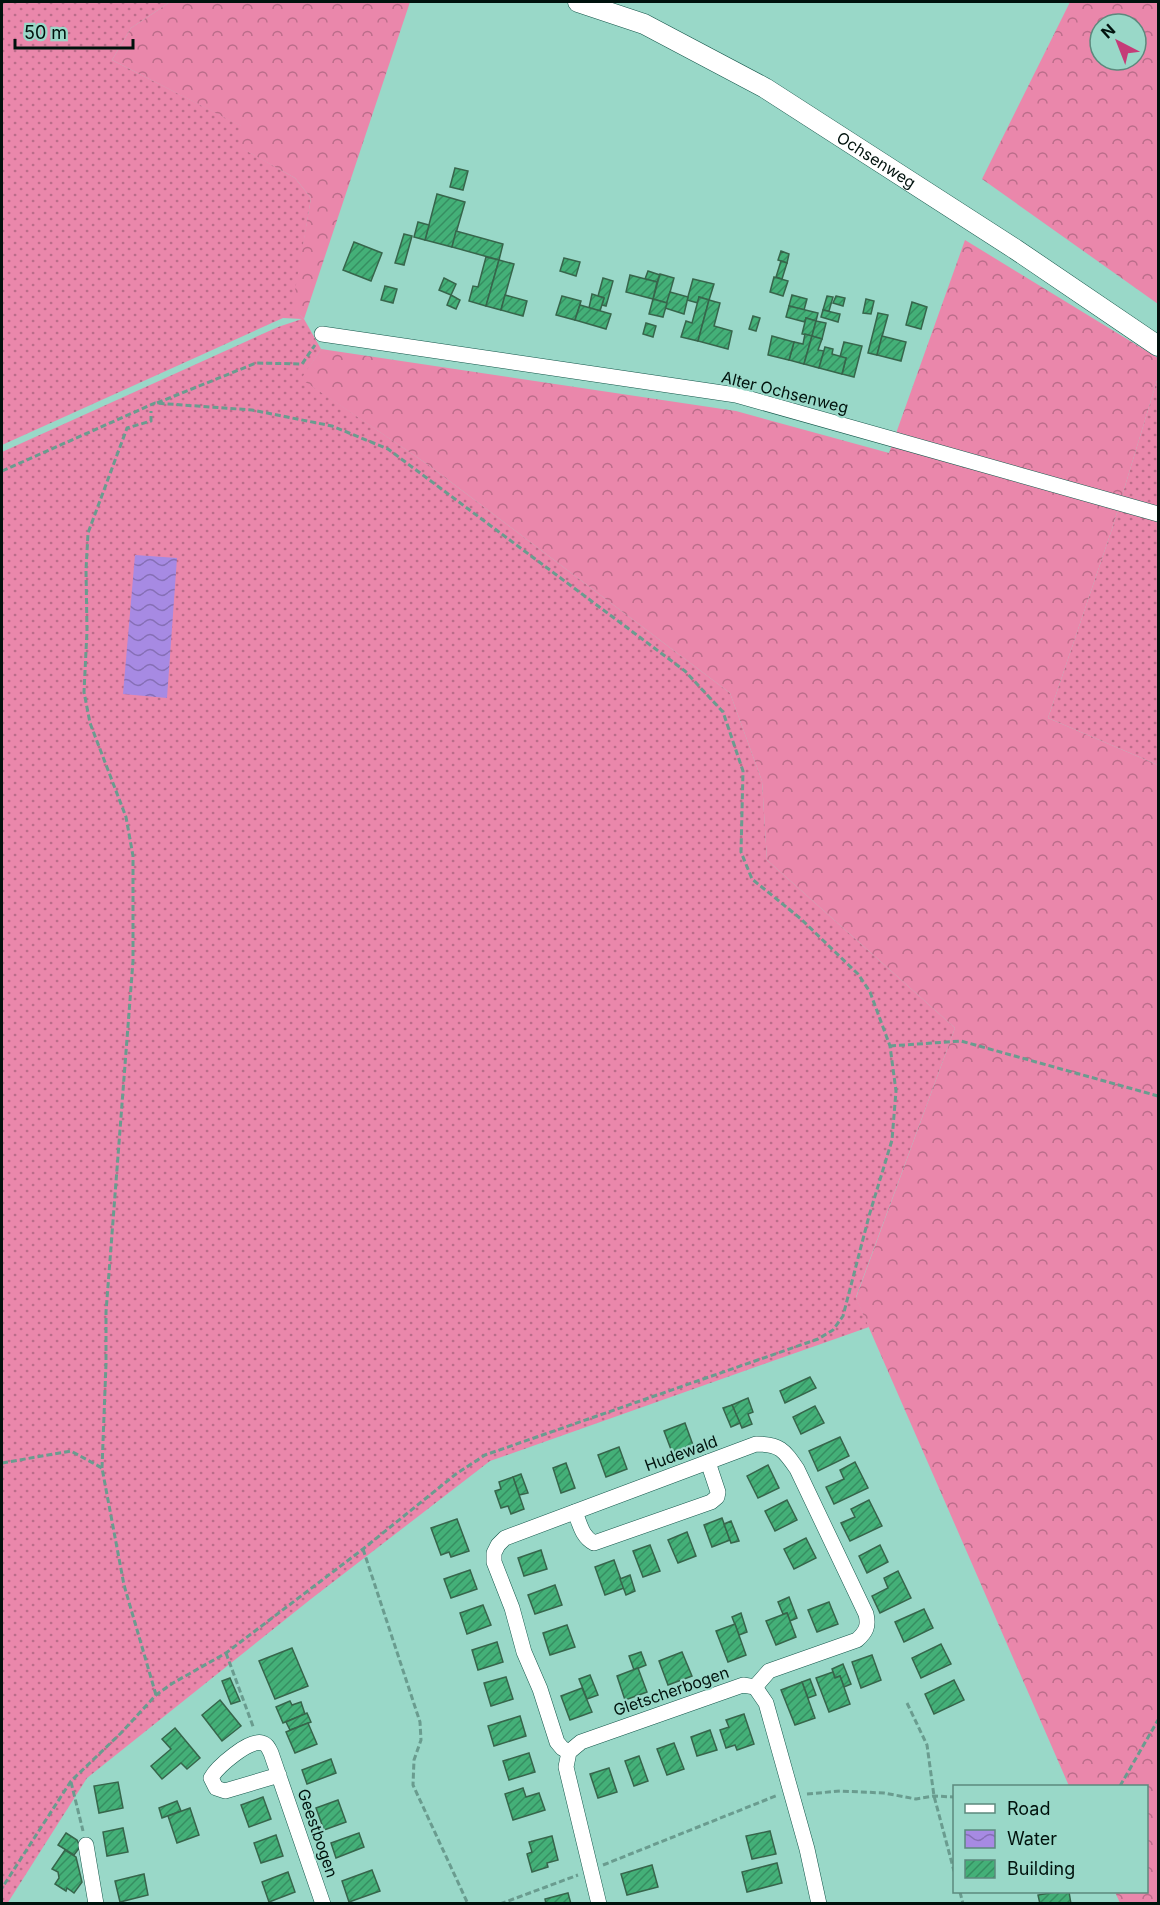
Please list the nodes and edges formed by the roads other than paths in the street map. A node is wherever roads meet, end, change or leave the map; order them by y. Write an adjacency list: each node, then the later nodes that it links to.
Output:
1 (578, 2): 3 (main road, Ochsenweg)
2 (322, 334): 4 (street, Alter Ochsenweg)
3 (1158, 346)
4 (1158, 514)
5 (708, 1462): 6 (street, Hudewald); 6 (street); 7 (street, Hudewald)
6 (575, 1512): 8 (street, Hudewald)
7 (755, 1687): 8 (street, Gletscherbogen); 14 (street, Gletscherbogen)
8 (569, 1752): 13 (street)
9 (279, 1775): 9 (street, Geestbogen); 12 (street, Geestbogen)
10 (86, 1845): 11 (street)
11 (96, 1904)
12 (323, 1904)
13 (599, 1904)
14 (819, 1904)

